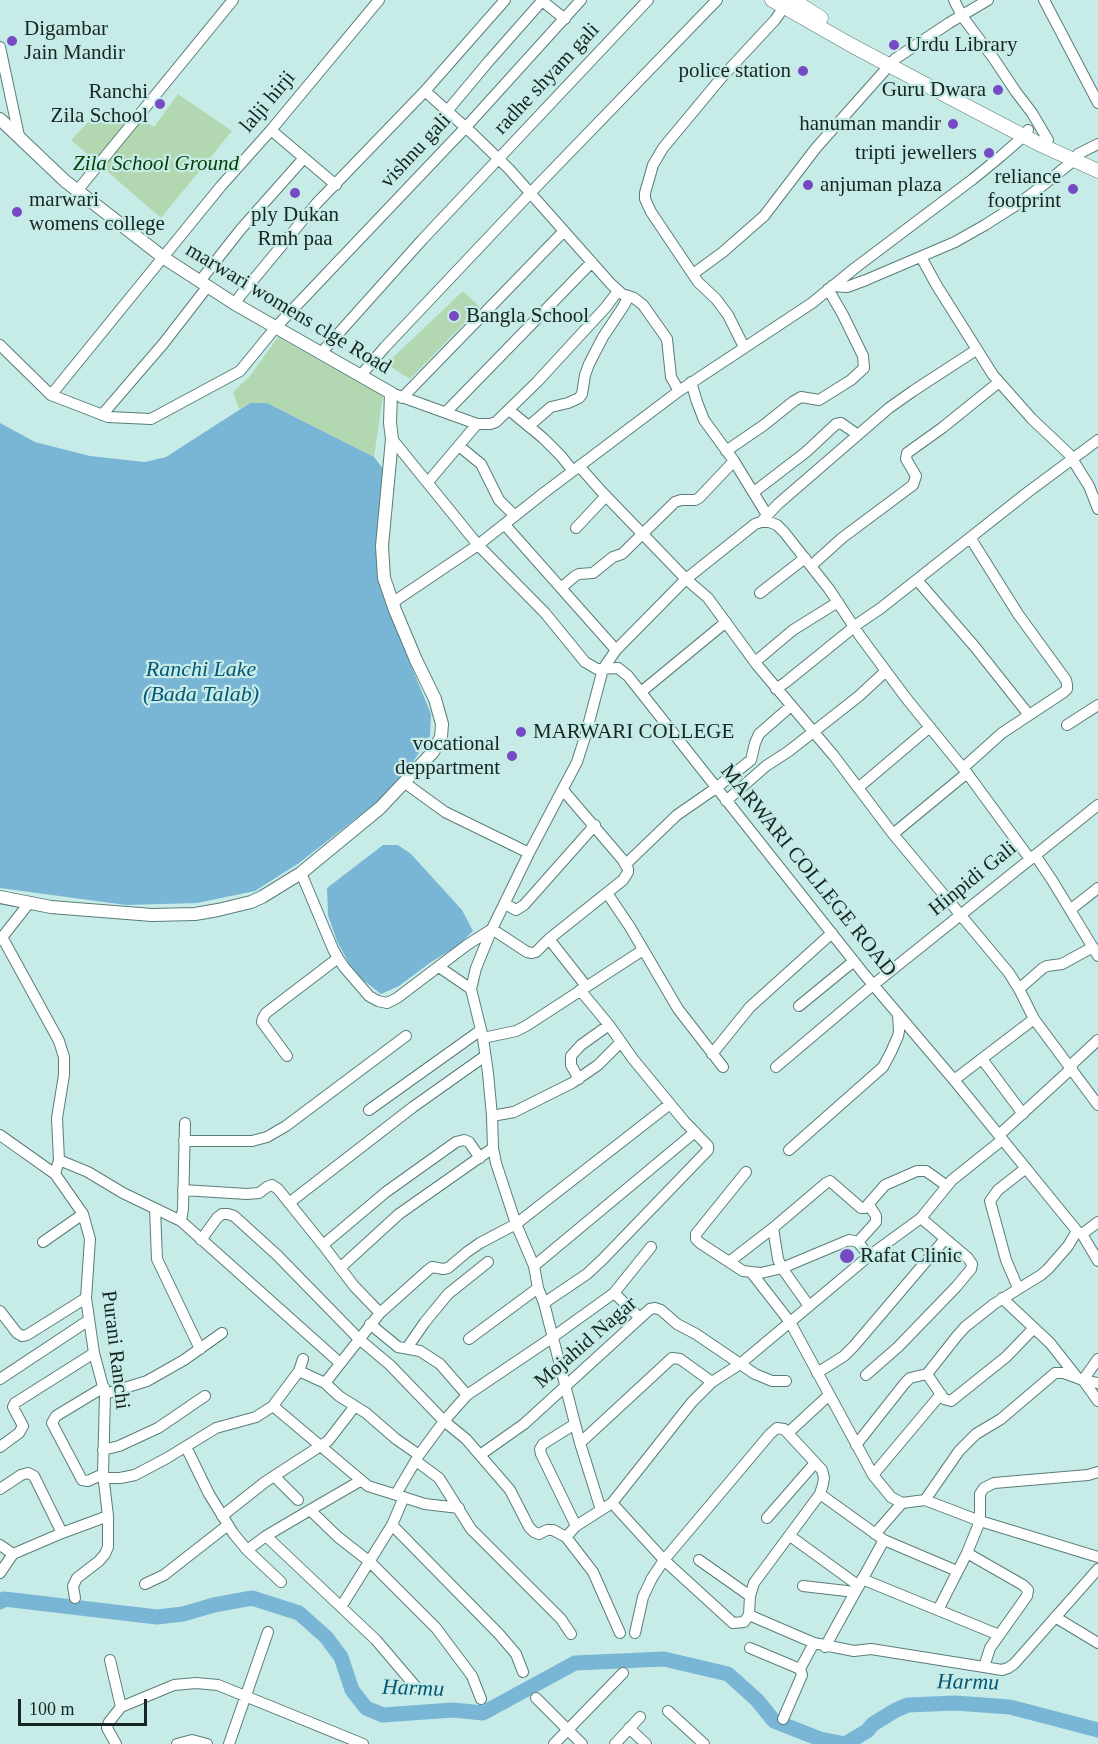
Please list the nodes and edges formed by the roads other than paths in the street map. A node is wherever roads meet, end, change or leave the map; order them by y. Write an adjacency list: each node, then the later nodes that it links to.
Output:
1 (234, 0): 33 (street)
2 (379, 0): 22 (street, lalji hirji)
3 (505, 0): 17 (street)
4 (581, 0): 14 (street, vishnu gali)
5 (648, 0): 29 (street, radhe shyam gali)
6 (717, 0): 34 (street)
7 (772, 0): 12 (main road)
8 (954, 0): 13 (street)
9 (987, 0): 13 (street)
10 (1044, 0): 18 (street)
11 (542, 1): 14 (street); 19 (street)
12 (789, 3): 16 (main road); 39 (street)
13 (962, 15): 16 (street); 25 (street)
14 (565, 19): 21 (street, vishnu gali)
15 (0, 47): 24 (street)
16 (893, 62): 23 (main road); 39 (street)
17 (425, 91): 19 (street); 32 (street)
18 (1098, 103)
19 (448, 111): 21 (street)
20 (0, 119): 24 (street, marwari womens clge Road)
21 (466, 127): 29 (street); 45 (street, vishnu gali)
22 (271, 130): 27 (street); 37 (street, lalji hirji)
23 (1026, 133): 25 (main road); 28 (main road); 41 (street)
24 (19, 136): 33 (street, marwari womens clge Road)
25 (1048, 140): 28 (main road)
26 (1098, 144): 28 (street)
27 (303, 158): 32 (street); 40 (street)
28 (1076, 158): 30 (main road); 31 (main road); 36 (street)
29 (499, 159): 34 (street); 49 (street, radhe shyam gali)
30 (1098, 162)
31 (1098, 171)
32 (336, 185): 44 (street)
33 (77, 191): 37 (street, marwari womens clge Road)
34 (530, 194): 35 (street); 50 (street)
35 (564, 231): 38 (street); 55 (street)
36 (921, 257): 41 (street); 48 (street)
37 (164, 258): 40 (street, marwari womens clge Road); 54 (street, lalji hirji)
38 (592, 262): 42 (street); 57 (street)
39 (693, 274): 47 (street)
40 (204, 284): 44 (street, marwari womens clge Road); 58 (street)
41 (830, 288): 47 (street); 65 (street)
42 (618, 291): 43 (street); 56 (street)
43 (629, 296): 53 (street); 60 (street)
44 (235, 304): 45 (street, marwari womens clge Road)
45 (276, 327): 49 (street, marwari womens clge Road); 58 (street, vishnu gali)
46 (0, 345): 54 (street)
47 (744, 347): 51 (street)
48 (976, 350): 52 (street); 61 (street)
49 (321, 353): 50 (street, marwari womens clge Road)
50 (361, 375): 55 (street, marwari womens clge Road)
51 (691, 382): 53 (street); 65 (street)
52 (999, 382): 66 (street); 80 (street)
53 (679, 391): 68 (street)
54 (51, 395): 58 (street, vishnu gali)
55 (397, 395): 57 (street); 62 (street)
56 (509, 410): 59 (street); 60 (street)
57 (446, 412): 59 (street)
58 (102, 415)
59 (477, 424): 64 (street)
60 (529, 426): 68 (street)
61 (858, 435): 70 (street); 74 (street)
62 (392, 439): 69 (street, MARWARI COLLEGE ROAD); 86 (street)
63 (1098, 440): 66 (street)
64 (459, 446): 69 (street); 73 (street)
65 (726, 452): 67 (street)
66 (1072, 459): 72 (street); 78 (street)
67 (734, 461): 70 (street); 77 (street)
68 (576, 468): 71 (street); 73 (street)
69 (428, 482): 79 (street, MARWARI COLLEGE ROAD)
70 (754, 492): 74 (street)
71 (606, 496): 76 (street); 77 (street)
72 (1098, 509)
73 (515, 516): 75 (street)
74 (764, 518): 80 (street); 81 (street)
75 (505, 525): 79 (street); 83 (street)
76 (576, 528)
77 (642, 534): 81 (street); 83 (street)
78 (971, 539): 82 (street); 97 (street)
79 (478, 545): 86 (street); 91 (street, MARWARI COLLEGE ROAD)
80 (808, 562): 84 (street); 85 (street)
81 (686, 579): 87 (street); 89 (street)
82 (917, 580): 88 (street); 97 (street)
83 (561, 588): 89 (street)
84 (760, 593)
85 (838, 602): 88 (street); 90 (street)
86 (392, 603): 102 (street)
87 (726, 622): 90 (street); 94 (street)
88 (854, 627): 92 (street); 93 (street)
89 (616, 650): 91 (street)
90 (755, 662): 93 (street)
91 (603, 669): 94 (street, MARWARI COLLEGE ROAD); 105 (street)
92 (886, 671): 99 (street); 100 (street)
93 (776, 688): 96 (street)
94 (641, 692): 103 (street, MARWARI COLLEGE ROAD)
95 (1098, 705): 98 (street)
96 (791, 706): 100 (street); 103 (street)
97 (1029, 715): 101 (street)
98 (1067, 724)
99 (930, 727): 101 (street); 104 (street)
100 (814, 732): 104 (street); 106 (street)
101 (965, 770): 109 (street); 111 (street)
102 (405, 783): 110 (street); 113 (street)
103 (717, 788): 106 (street, MARWARI COLLEGE ROAD); 112 (street)
104 (858, 788): 109 (street)
105 (563, 790): 108 (street); 110 (street)
106 (726, 801): 122 (street, MARWARI COLLEGE ROAD)
107 (1098, 805): 111 (street, Hinpidi Gali)
108 (595, 825): 112 (street); 118 (street)
109 (893, 834): 120 (street)
110 (529, 853): 118 (street)
111 (1032, 857): 119 (street); 120 (street, Hinpidi Gali)
112 (626, 864): 115 (street)
113 (301, 873): 117 (street); 127 (street)
114 (1098, 888): 119 (street)
115 (607, 893): 124 (street); 125 (street)
116 (0, 897): 117 (street)
117 (30, 903): 123 (street)
118 (505, 904): 121 (street)
119 (1070, 910): 126 (street)
120 (960, 915): 130 (street, Hinpidi Gali); 133 (street)
121 (492, 929): 124 (street); 129 (street); 131 (street)
122 (832, 933): 128 (street, MARWARI COLLEGE ROAD); 142 (street)
123 (1, 939): 164 (street)
124 (549, 939): 132 (street)
125 (643, 950): 132 (street); 142 (street)
126 (1095, 951): 133 (street)
127 (338, 958): 129 (street); 143 (street)
128 (854, 961): 130 (street, MARWARI COLLEGE ROAD); 134 (street)
129 (439, 967): 131 (street)
130 (873, 985): 135 (street, MARWARI COLLEGE ROAD); 147 (street, Hinpidi Gali)
131 (471, 988): 138 (street)
132 (583, 988): 137 (street); 138 (street)
133 (1019, 989): 136 (street)
134 (799, 1006)
135 (898, 1014): 150 (street, MARWARI COLLEGE ROAD); 162 (street)
136 (1034, 1019): 145 (street); 148 (street)
137 (609, 1025): 141 (street); 149 (street)
138 (482, 1034): 144 (street); 153 (street)
139 (406, 1036): 160 (street)
140 (1098, 1040): 148 (street)
141 (621, 1042): 149 (street); 151 (street)
142 (712, 1053): 146 (street)
143 (287, 1056)
144 (485, 1056): 155 (street); 170 (street)
145 (982, 1059): 150 (street); 154 (street)
146 (723, 1067)
147 (776, 1067)
148 (1071, 1067): 152 (street); 154 (street)
149 (579, 1079): 155 (street)
150 (954, 1080): 159 (street, MARWARI COLLEGE ROAD)
151 (670, 1104): 157 (street); 177 (street)
152 (1098, 1105)
153 (369, 1110)
154 (1023, 1114): 159 (street)
155 (492, 1116): 161 (street)
156 (184, 1123): 160 (street)
157 (695, 1132): 190 (street); 199 (street)
158 (0, 1135): 167 (street, Purani Ranchi)
159 (1000, 1137): 165 (street, MARWARI COLLEGE ROAD); 168 (street)
160 (184, 1141): 169 (street)
161 (493, 1148): 163 (street); 177 (street)
162 (789, 1150)
163 (480, 1158): 184 (street); 191 (street)
164 (59, 1160): 167 (street); 172 (street)
165 (1026, 1168): 179 (street, MARWARI COLLEGE ROAD); 195 (street)
166 (746, 1172): 189 (street)
167 (55, 1174): 173 (street, Purani Ranchi)
168 (947, 1186): 171 (street); 174 (street)
169 (183, 1190): 170 (street); 175 (street)
170 (289, 1203): 184 (street)
171 (869, 1205): 178 (street); 183 (street)
172 (155, 1209): 175 (street); 213 (street)
173 (84, 1214): 182 (street); 197 (street, Purani Ranchi)
174 (921, 1218): 180 (street); 186 (street)
175 (181, 1221): 181 (street)
176 (1098, 1222): 179 (street)
177 (516, 1224): 190 (street); 202 (street)
178 (773, 1228): 189 (street); 192 (street)
179 (1079, 1233): 187 (street, MARWARI COLLEGE ROAD); 195 (street)
180 (945, 1239): 220 (street); 222 (street)
181 (201, 1240): 210 (street); 217 (street)
182 (43, 1242)
183 (858, 1242): 186 (street); 192 (street)
184 (324, 1245): 191 (street)
185 (651, 1247): 196 (street)
186 (869, 1256): 200 (street)
187 (1098, 1261)
188 (488, 1262): 212 (street)
189 (729, 1262): 193 (street)
190 (534, 1266): 194 (street)
191 (340, 1268): 202 (street)
192 (782, 1268): 193 (street); 200 (street)
193 (751, 1272): 205 (street)
194 (538, 1288): 199 (street); 211 (street)
195 (1018, 1288): 198 (street)
196 (614, 1293): 203 (street); 209 (street)
197 (86, 1298): 201 (street); 204 (street, Purani Ranchi)
198 (1002, 1298): 207 (street); 221 (street)
199 (544, 1303): 209 (street)
200 (809, 1306): 205 (street)
201 (0, 1311)
202 (380, 1313): 206 (street)
203 (640, 1318): 218 (street, Mojahid Nagar); 229 (street, Mojahid Nagar)
204 (89, 1320): 214 (street, Purani Ranchi); 223 (street)
205 (790, 1322): 218 (street); 220 (street)
206 (370, 1324): 210 (street); 212 (street)
207 (1034, 1328): 224 (street); 231 (street)
208 (222, 1333): 213 (street)
209 (553, 1337): 229 (street); 232 (street)
210 (359, 1339): 217 (street); 238 (street)
211 (469, 1339)
212 (407, 1348): 232 (street)
213 (200, 1349): 230 (street)
214 (94, 1353): 230 (street, Purani Ranchi); 244 (street)
215 (303, 1359): 219 (street)
216 (1098, 1359): 224 (street)
217 (339, 1363): 227 (street)
218 (740, 1364): 225 (street, Mojahid Nagar); 226 (street)
219 (299, 1371): 227 (street); 236 (street)
220 (817, 1373): 233 (street)
221 (927, 1374): 231 (street); 242 (street)
222 (866, 1375)
223 (0, 1379)
224 (1080, 1379): 228 (street); 235 (street); 259 (street)
225 (786, 1381)
226 (712, 1382): 241 (street); 260 (street)
227 (325, 1383): 237 (street)
228 (1098, 1383)
229 (566, 1387): 239 (street); 247 (street, Mojahid Nagar)
230 (104, 1391): 246 (street, Purani Ranchi); 252 (street)
231 (941, 1394): 251 (street)
232 (467, 1395): 238 (street)
233 (829, 1395): 240 (street); 242 (street)
234 (205, 1396): 246 (street)
235 (1098, 1401)
236 (273, 1406): 243 (street); 245 (street)
237 (355, 1406): 243 (street); 248 (street)
238 (444, 1421): 247 (street); 248 (street)
239 (576, 1424): 241 (street); 270 (street)
240 (789, 1432): 249 (street); 281 (street)
241 (580, 1443): 264 (street)
242 (856, 1445): 251 (street)
243 (318, 1446): 253 (street); 254 (street)
244 (0, 1447)
245 (186, 1447): 252 (street); 267 (street)
246 (103, 1450): 252 (street, Purani Ranchi)
247 (480, 1455): 274 (street)
248 (417, 1458): 257 (street); 262 (street)
249 (815, 1462): 256 (street); 266 (street)
250 (1098, 1473): 268 (street)
251 (873, 1475): 261 (street)
252 (104, 1476): 265 (street, Purani Ranchi)
253 (274, 1476): 258 (street); 267 (street)
254 (360, 1481): 257 (street); 263 (street)
255 (0, 1489): 271 (street)
256 (820, 1494): 273 (street); 275 (street)
257 (400, 1495): 262 (street); 269 (street)
258 (298, 1500)
259 (925, 1500): 261 (street); 268 (street)
260 (612, 1503): 264 (street); 281 (street)
261 (902, 1503): 275 (street)
262 (459, 1508): 300 (street)
263 (310, 1510): 272 (street); 283 (street)
264 (601, 1510): 270 (street)
265 (108, 1516): 271 (street); 292 (street, Purani Ranchi)
266 (767, 1518)
267 (225, 1520): 277 (street); 288 (street)
268 (980, 1521): 278 (street); 280 (street)
269 (392, 1526): 283 (street); 308 (street)
270 (576, 1526): 274 (street)
271 (62, 1533): 279 (street)
272 (266, 1536): 277 (street); 293 (street)
273 (790, 1536): 290 (street); 291 (street)
274 (566, 1537): 298 (street)
275 (880, 1537): 285 (street); 290 (street)
276 (0, 1545): 279 (street)
277 (247, 1550): 287 (street)
278 (967, 1553): 285 (street); 301 (street)
279 (13, 1554): 286 (street)
280 (1098, 1557)
281 (664, 1560): 295 (street); 299 (street)
282 (699, 1560): 291 (street)
283 (370, 1562): 293 (street); 313 (street)
284 (1098, 1569): 296 (street)
285 (957, 1571): 294 (street)
286 (0, 1573)
287 (281, 1582)
288 (145, 1584)
289 (803, 1586): 290 (street)
290 (859, 1586): 294 (street); 303 (street)
291 (750, 1596): 295 (street)
292 (75, 1598)
293 (341, 1607): 310 (street)
294 (938, 1610): 301 (street)
295 (749, 1615): 303 (street)
296 (1055, 1617): 302 (street); 306 (street)
297 (268, 1632): 311 (street)
298 (620, 1633)
299 (635, 1633)
300 (571, 1634)
301 (999, 1635): 306 (street)
302 (1098, 1643)
303 (819, 1645): 306 (street); 307 (street)
304 (750, 1648): 307 (street)
305 (110, 1660): 314 (street)
306 (984, 1667)
307 (800, 1669): 317 (street)
308 (523, 1672)
309 (623, 1673): 319 (street)
310 (416, 1687)
311 (246, 1696): 314 (street); 323 (street); 324 (street)
312 (536, 1698): 319 (street)
313 (481, 1699)
314 (121, 1707): 320 (street)
315 (668, 1711): 329 (street)
316 (640, 1717): 318 (street)
317 (783, 1719)
318 (629, 1728): 327 (street); 328 (street)
319 (567, 1730): 325 (street); 326 (street)
320 (116, 1744)
321 (177, 1744): 322 (street)
322 (207, 1744)
323 (229, 1744)
324 (363, 1744)
325 (554, 1744)
326 (582, 1744)
327 (615, 1744)
328 (646, 1744)
329 (704, 1744)

